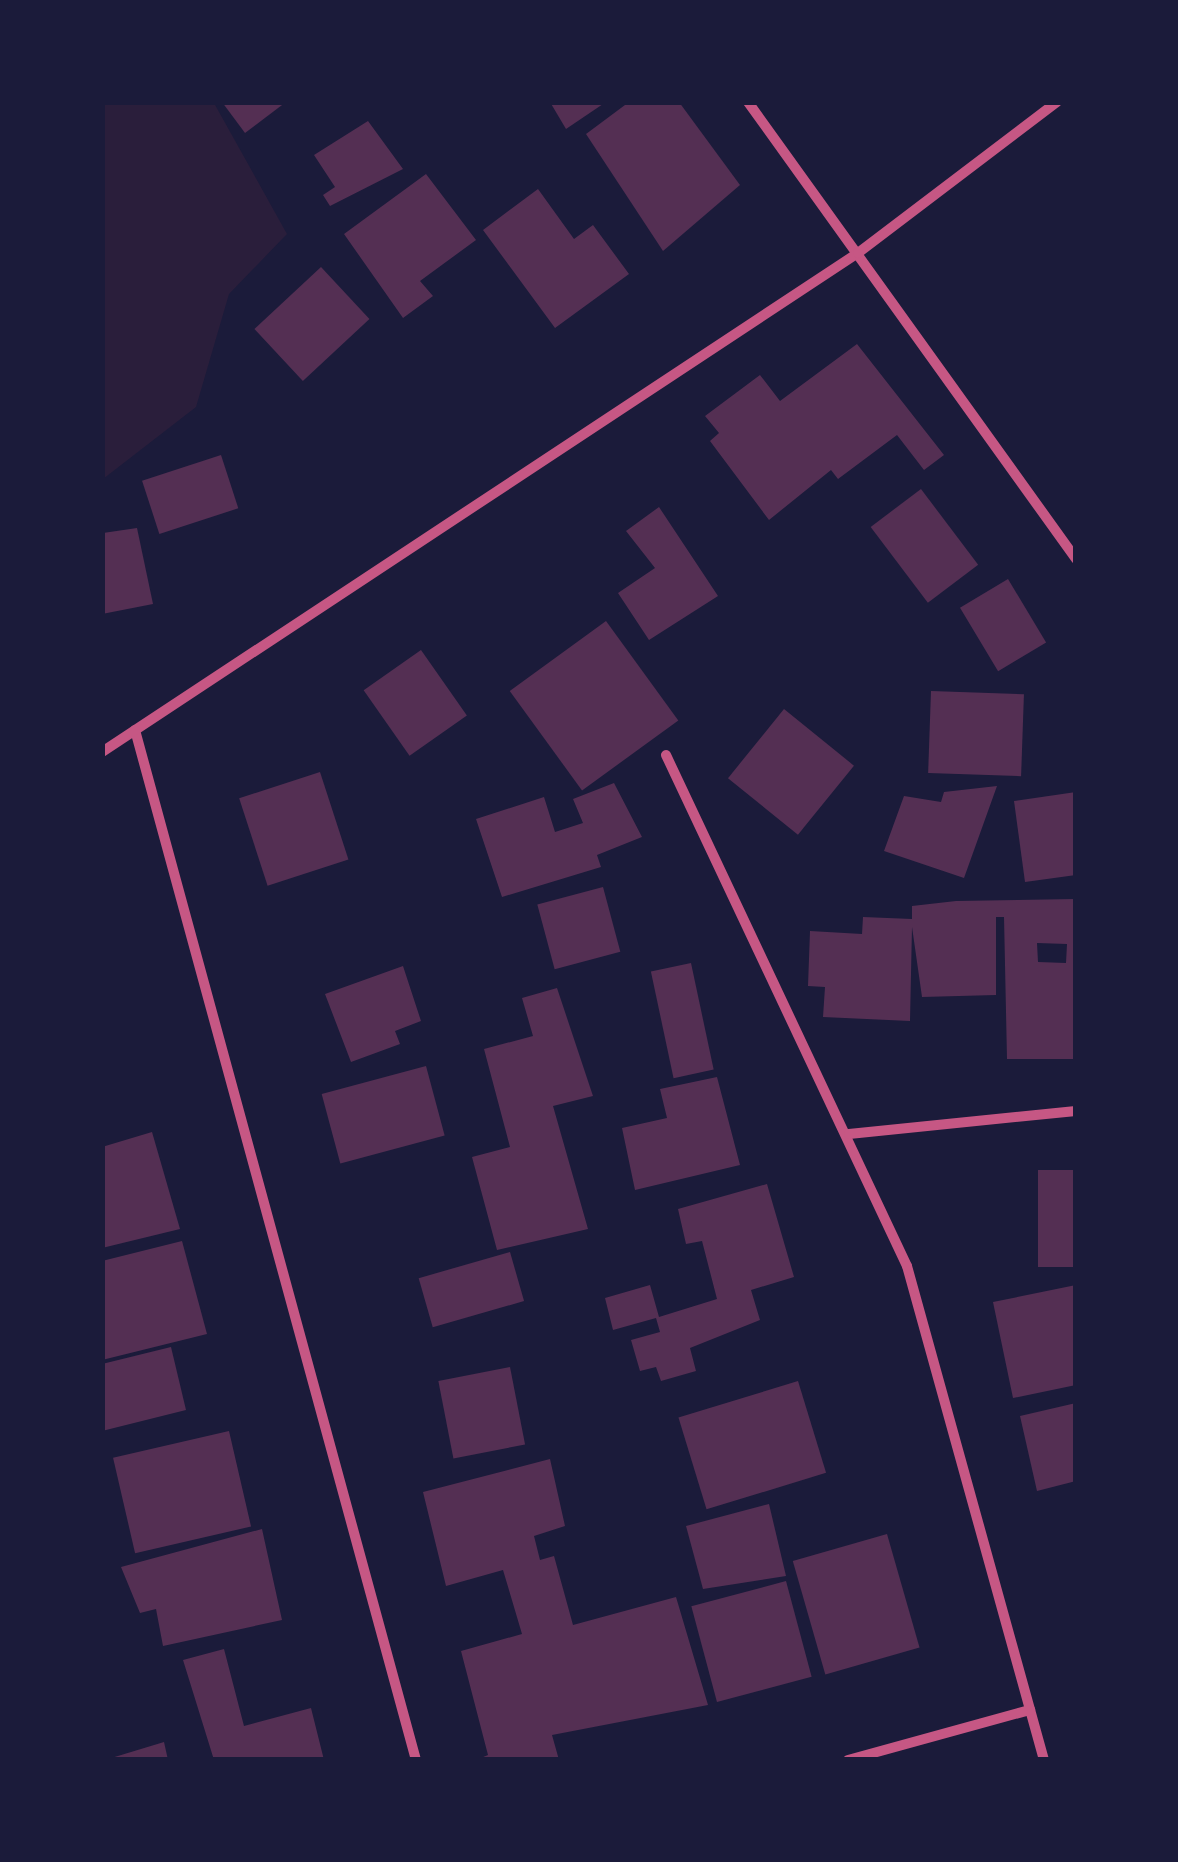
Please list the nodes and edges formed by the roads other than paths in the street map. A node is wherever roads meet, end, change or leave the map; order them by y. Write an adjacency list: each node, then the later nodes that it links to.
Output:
1 (748, 102): 3 (street)
2 (1057, 102): 3 (street)
3 (858, 253): 4 (street); 5 (street)
4 (1076, 559)
5 (135, 730): 6 (street); 11 (street)
6 (102, 752)
7 (666, 754): 9 (street)
8 (1076, 1112): 9 (street)
9 (849, 1134): 10 (street)
10 (1030, 1710): 12 (street); 13 (street)
11 (416, 1760)
12 (848, 1760)
13 (1044, 1760)

